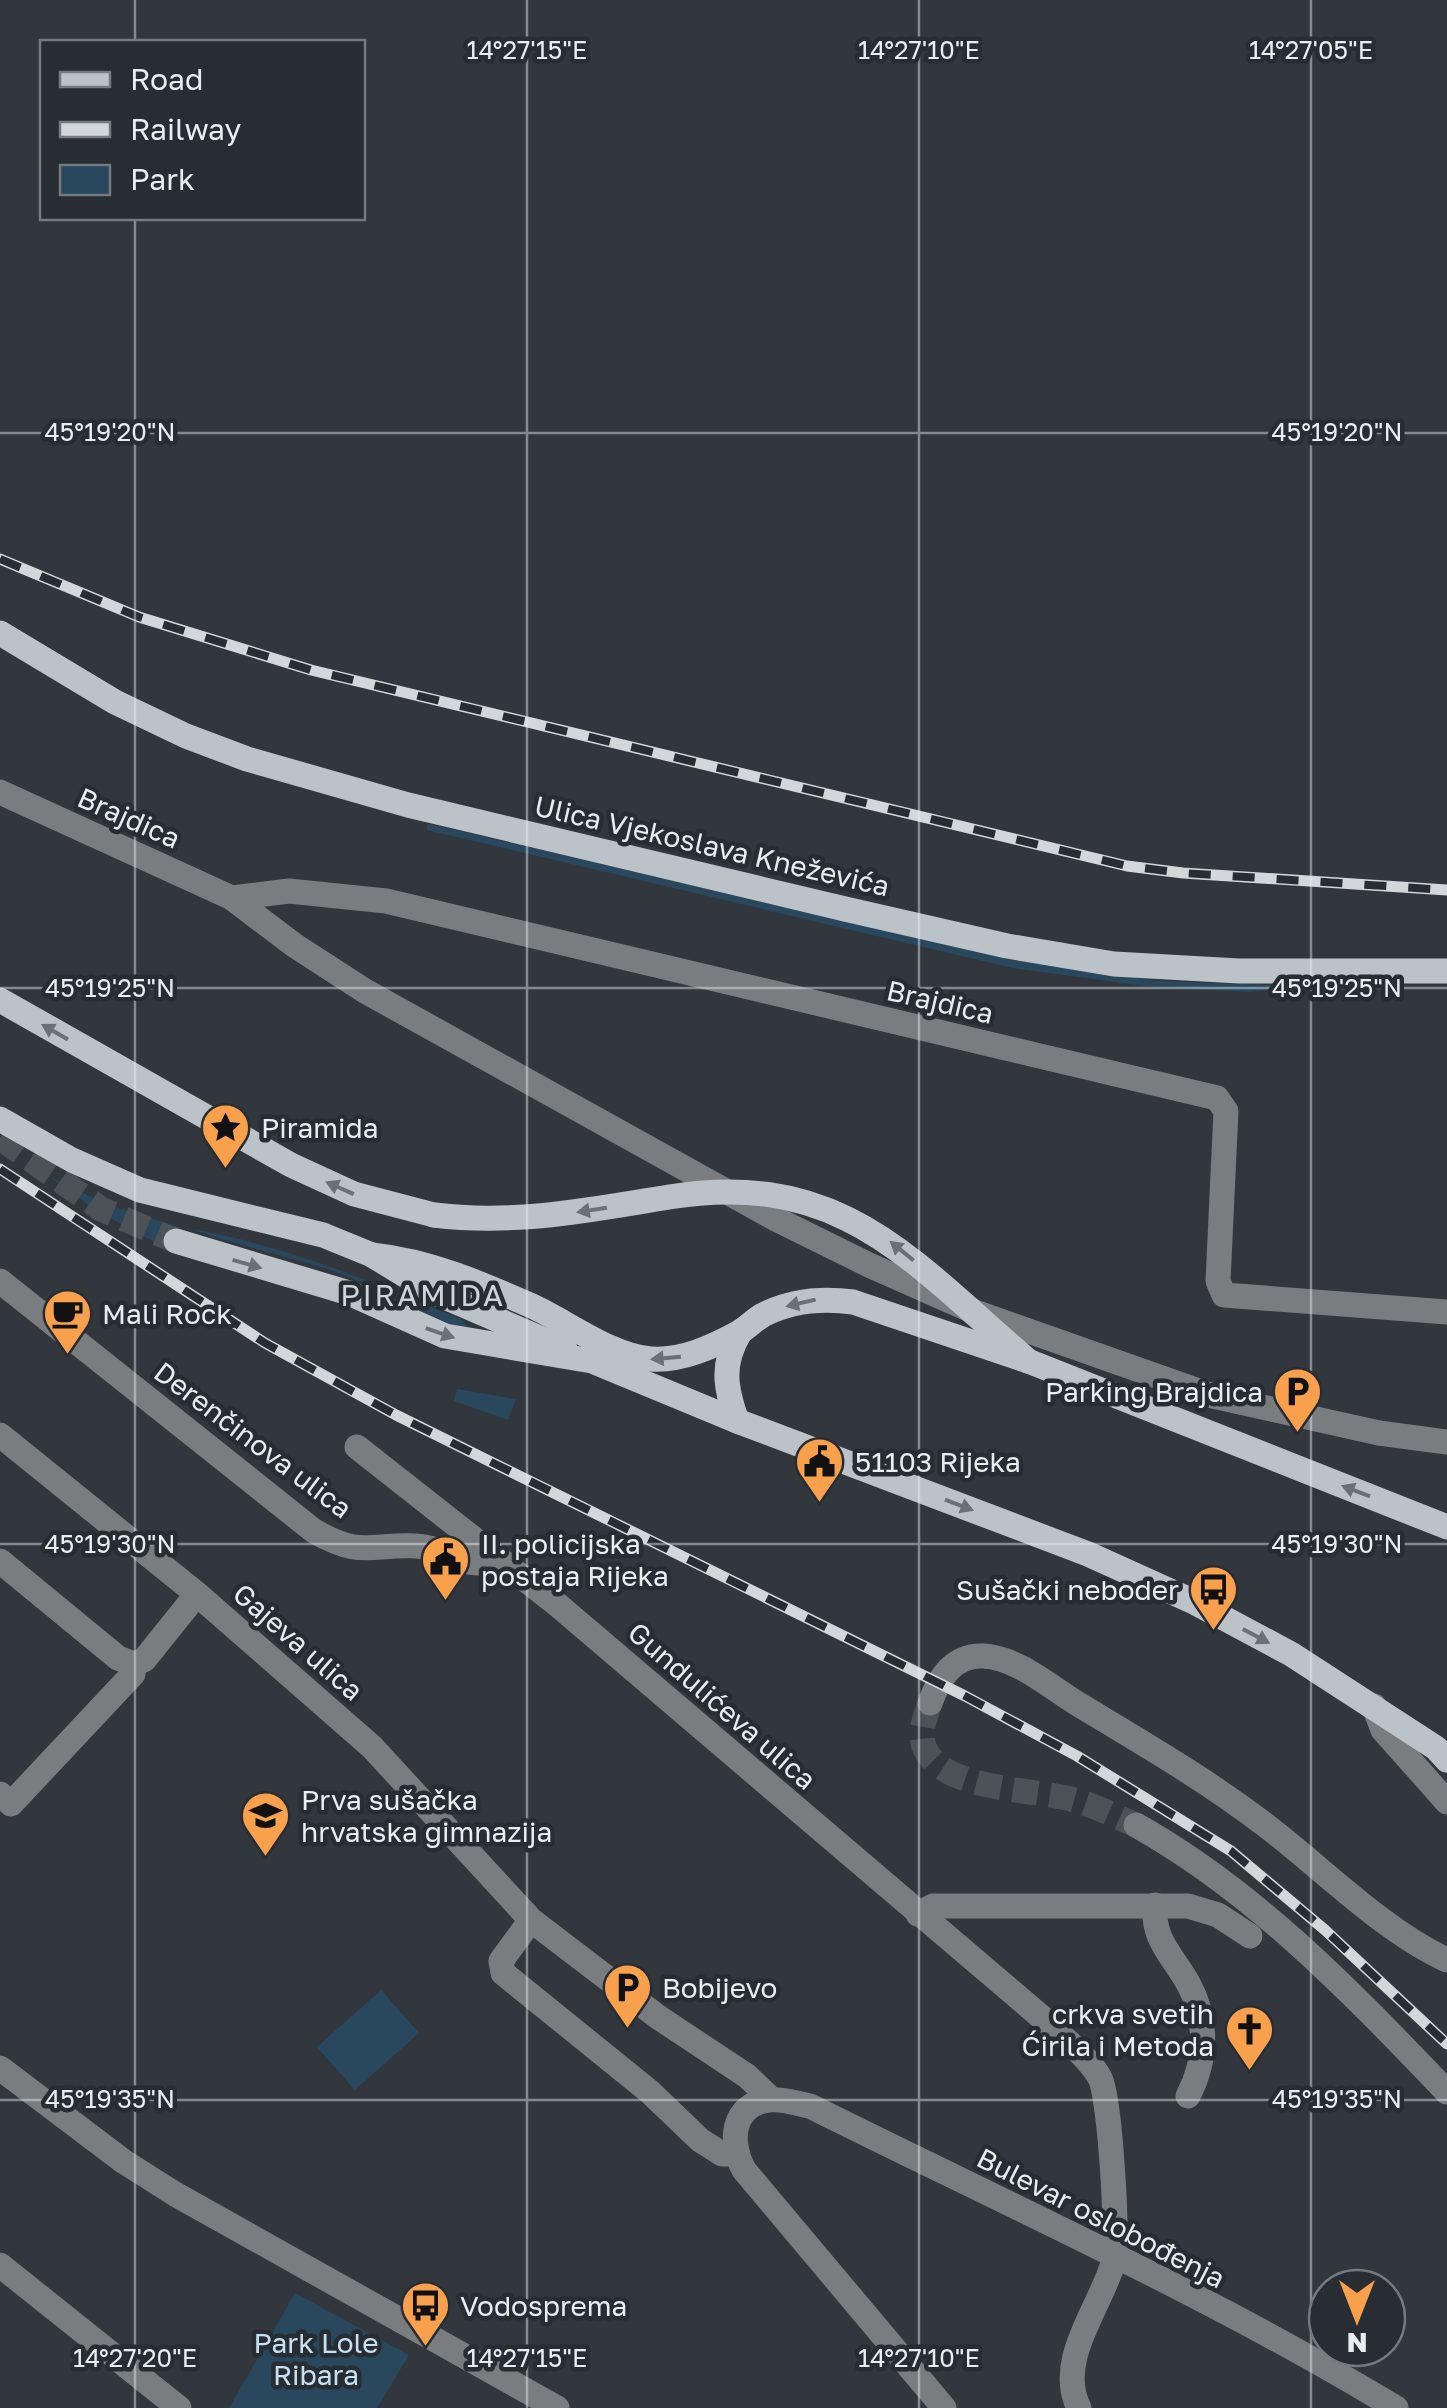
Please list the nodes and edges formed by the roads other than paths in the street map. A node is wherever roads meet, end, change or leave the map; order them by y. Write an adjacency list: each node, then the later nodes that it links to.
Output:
1 (0, 633): 4 (main road, Ulica Vjekoslava Kneževića)
2 (0, 792): 3 (street, Brajdica)
3 (232, 898): 10 (street, Brajdica); 16 (street, Brajdica)
4 (1447, 971)
5 (0, 1000): 13 (main road, one-way to 5, bridge)
6 (0, 1119): 8 (main road)
7 (176, 1241): 12 (main road, one-way to 12)
8 (372, 1255): 11 (main road, one-way to 8); 12 (main road)
9 (0, 1281): 20 (street, Derenčinova ulica)
10 (1447, 1312)
11 (740, 1332): 13 (main road, one-way to 11); 14 (main road)
12 (592, 1361): 14 (main road)
13 (1028, 1362): 18 (main road, one-way to 13)
14 (736, 1422): 24 (main road, one-way to 24)
15 (0, 1435): 21 (street, Gajeva ulica)
16 (1447, 1442)
17 (357, 1447): 20 (street, Gundulićeva ulica)
18 (1447, 1527)
19 (0, 1560): 22 (street)
20 (501, 1560): 30 (street, Gundulićeva ulica)
21 (198, 1594): 22 (street); 31 (street, Gajeva ulica)
22 (134, 1664): 26 (street)
23 (930, 1703): 33 (street)
24 (1374, 1706): 25 (main road); 27 (street)
25 (1447, 1760)
26 (6, 1799)
27 (1447, 1802)
28 (1136, 1825): 35 (street)
29 (1154, 1905): 30 (street); 32 (street); 36 (street)
30 (911, 1908): 39 (street, Gundulićeva ulica)
31 (531, 1920): 37 (street, Gajeva ulica); 38 (street)
32 (1250, 1936)
33 (1447, 1960)
34 (0, 2068): 42 (street)
35 (1447, 2092)
36 (1188, 2096)
37 (771, 2099): 38 (street); 39 (street, Bulevar oslobođenja)
38 (734, 2154): 43 (street)
39 (1115, 2258): 44 (street); 45 (street, Bulevar oslobođenja)
40 (0, 2265): 41 (street)
41 (179, 2408)
42 (557, 2408)
43 (944, 2408)
44 (1078, 2408)
45 (1396, 2408)

